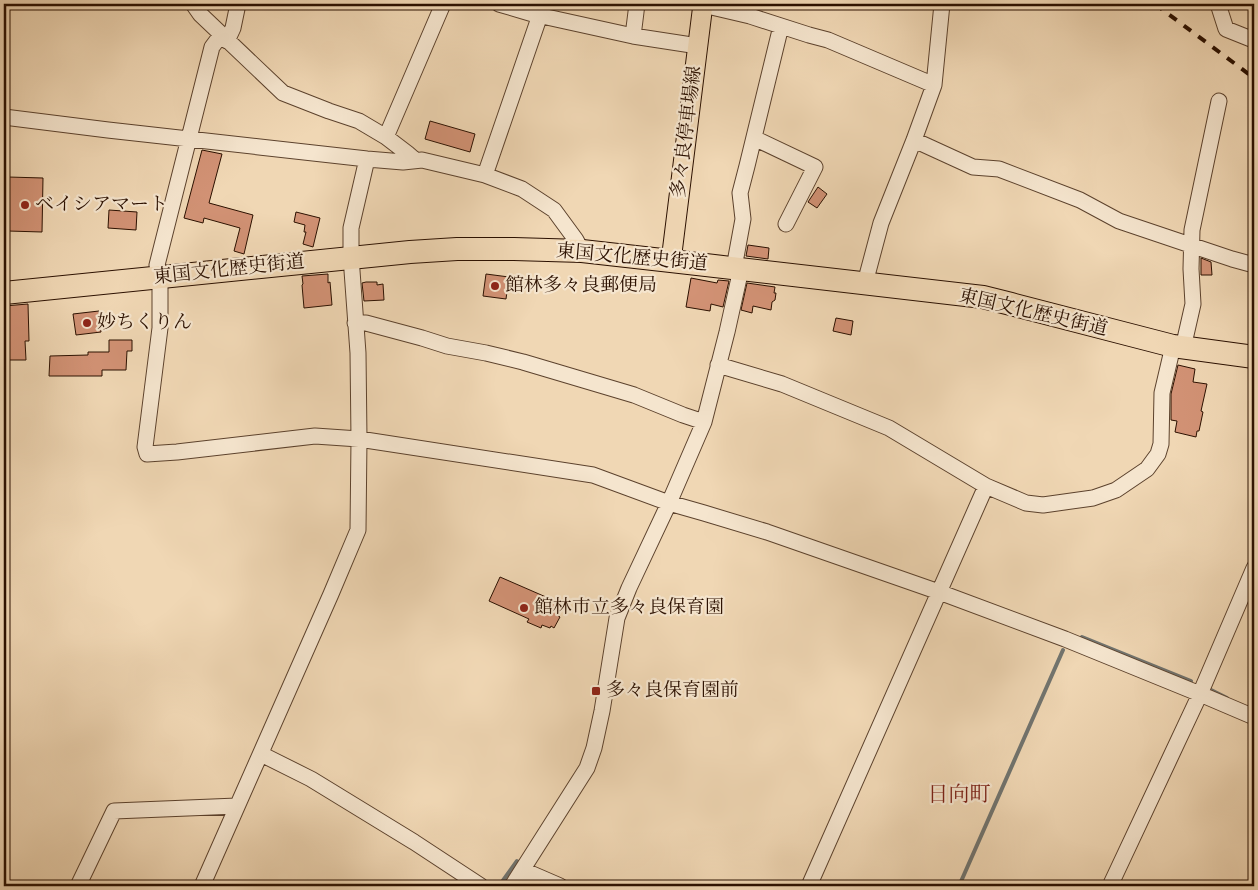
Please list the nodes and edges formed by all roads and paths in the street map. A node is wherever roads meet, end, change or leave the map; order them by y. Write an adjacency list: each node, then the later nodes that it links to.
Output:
1 (193, 4): 12 (street)
2 (238, 4): 12 (street)
3 (442, 4): 18 (street)
4 (499, 4): 9 (street)
5 (637, 4): 11 (street)
6 (703, 4): 10 (street); 14 (main road, 多々良停車場線)
7 (942, 4): 15 (street)
8 (1218, 4): 13 (street)
9 (536, 11): 11 (street); 24 (street)
10 (780, 26): 15 (street); 19 (street)
11 (633, 36): 14 (street)
12 (224, 38): 18 (street); 20 (street)
13 (1251, 39)
14 (698, 46): 29 (main road, 多々良停車場線)
15 (934, 86): 21 (street)
16 (1219, 101): 26 (street)
17 (4, 117): 20 (street)
18 (386, 138): 23 (street)
19 (754, 138): 25 (street); 31 (street)
20 (188, 139): 22 (street); 32 (street)
21 (914, 140): 26 (street); 33 (street)
22 (367, 159): 23 (street); 28 (street)
23 (415, 160): 24 (street)
24 (485, 175): 27 (street)
25 (786, 224)
26 (1191, 245): 30 (street); 36 (street)
27 (582, 251): 28 (highway, 東国文化歴史街道); 29 (highway, 東国文化歴史街道)
28 (351, 257): 32 (highway, 東国文化歴史街道); 35 (street)
29 (671, 261): 31 (highway, 東国文化歴史街道)
30 (1254, 265)
31 (737, 268): 33 (highway, 東国文化歴史街道); 38 (street)
32 (160, 276): 34 (highway, 東国文化歴史街道); 40 (street)
33 (865, 283): 36 (highway, 東国文化歴史街道)
34 (4, 293)
35 (355, 323): 39 (street); 40 (street)
36 (1178, 347): 37 (highway, 東国文化歴史街道); 41 (street)
37 (1254, 357)
38 (718, 365): 39 (street); 41 (street)
39 (704, 422): 42 (street)
40 (359, 439): 42 (street); 47 (street)
41 (986, 486): 44 (street)
42 (669, 503): 44 (street); 49 (street)
43 (1254, 568): 45 (street)
44 (939, 592): 45 (street); 55 (street)
45 (1200, 694): 46 (street); 56 (street)
46 (1254, 718)
47 (261, 754): 48 (street); 52 (street)
48 (237, 806): 50 (street); 51 (street)
49 (523, 870): 53 (street); 54 (street)
50 (78, 886)
51 (202, 886)
52 (481, 886)
53 (512, 886)
54 (560, 886)
55 (809, 886)
56 (1110, 886)

